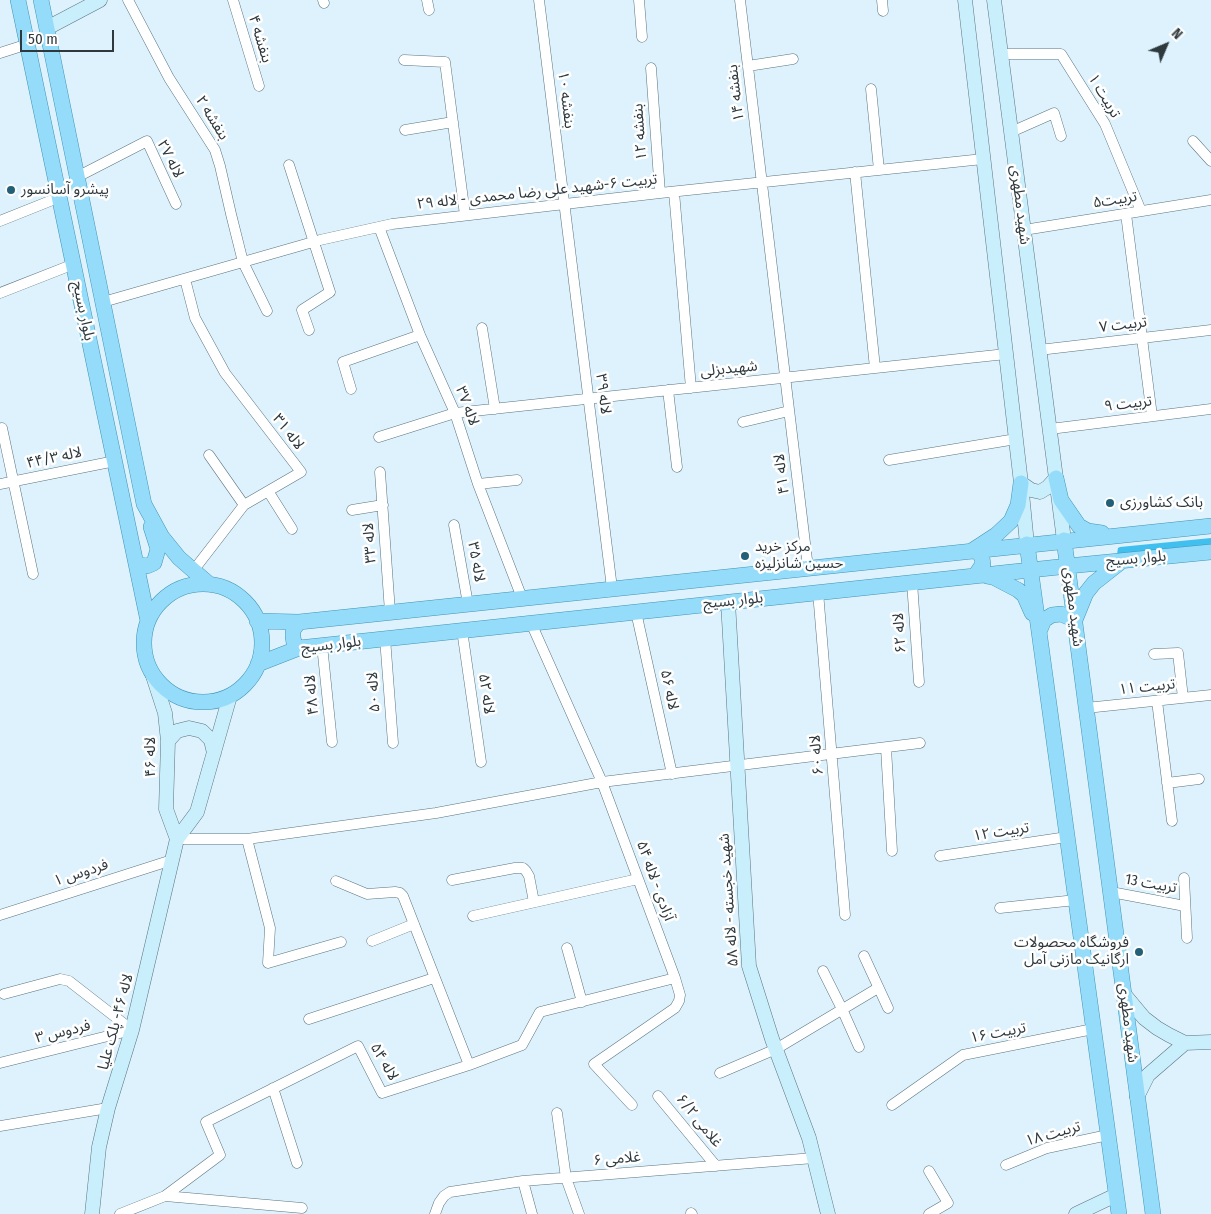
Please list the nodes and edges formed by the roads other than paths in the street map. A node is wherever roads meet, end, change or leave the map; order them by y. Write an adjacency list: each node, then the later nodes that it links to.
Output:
1 (18, 0): 15 (main road, بلوار بسیج)
2 (41, 0): 13 (main road, بلوار بسیج)
3 (100, 0): 13 (street)
4 (128, 0): 49 (street, بنفشه ۲)
5 (233, 0): 22 (street, بنفشه ۴)
6 (539, 0): 41 (street, بنفشه ۱۰)
7 (639, 0): 14 (street)
8 (740, 0): 20 (street, بنفشه ۱۴)
9 (882, 0): 12 (street)
10 (965, 0): 29 (street, شهید مطهری)
11 (994, 0): 17 (street, شهید مطهری)
12 (883, 11)
13 (47, 28): 34 (main road, بلوار بسیج)
14 (642, 37)
15 (28, 44): 16 (street); 38 (main road, بلوار بسیج)
16 (0, 53)
17 (1001, 54): 26 (street, شهید مطهری); 42 (street, تربیت ۱)
18 (793, 59): 20 (street)
19 (404, 60): 24 (street)
20 (748, 66): 35 (street, بنفشه ۱۴)
21 (651, 68): 37 (street, بنفشه ۱۲)
22 (259, 86)
23 (870, 90): 32 (street)
24 (453, 122): 25 (street); 44 (street)
25 (405, 130)
26 (1011, 132): 27 (street); 47 (street, شهید مطهری)
27 (1061, 136)
28 (1193, 141): 30 (street)
29 (983, 158): 32 (street, تربیت ۶-شهید علی رضا محمدی - لاله ۲۹); 61 (street, شهید مطهری)
30 (1211, 161)
31 (289, 165): 48 (street)
32 (879, 170): 33 (street, تربیت ۶-شهید علی رضا محمدی - لاله ۲۹)
33 (855, 172): 35 (street, تربیت ۶-شهید علی رضا محمدی - لاله ۲۹); 62 (street)
34 (77, 177): 40 (street, لاله ۲۷); 53 (main road, بلوار بسیج)
35 (762, 182): 36 (street, تربیت ۶-شهید علی رضا محمدی - لاله ۲۹); 63 (street, بنفشه ۱۴)
36 (674, 192): 37 (street, تربیت ۶-شهید علی رضا محمدی - لاله ۲۹); 64 (street)
37 (660, 193): 41 (street, تربیت ۶-شهید علی رضا محمدی - لاله ۲۹)
38 (60, 197): 45 (street); 50 (main road, بلوار بسیج)
39 (1211, 200): 42 (street, تربیت۵)
40 (176, 204)
41 (564, 204): 44 (street, تربیت ۶-شهید علی رضا محمدی - لاله ۲۹); 67 (street, لاله ۳۹)
42 (1141, 211): 43 (street, تربیت۵)
43 (1126, 214): 47 (street, تربیت۵); 59 (street)
44 (465, 215): 46 (street, تربیت ۶-شهید علی رضا محمدی - لاله ۲۹)
45 (0, 221)
46 (379, 226): 48 (street, تربیت ۶-شهید علی رضا محمدی - لاله ۲۹); 58 (street, لاله ۳۷)
47 (1024, 230): 60 (street, شهید مطهری)
48 (314, 242): 49 (street, تربیت ۶-شهید علی رضا محمدی - لاله ۲۹); 56 (street)
49 (243, 262): 51 (street, تربیت ۶-شهید علی رضا محمدی - لاله ۲۹); 54 (street, بنفشه ۲)
50 (74, 264): 52 (street); 80 (main road, بلوار بسیج)
51 (185, 279): 53 (street, تربیت ۶-شهید علی رضا محمدی - لاله ۲۹); 89 (street, لاله ۳۱)
52 (0, 292)
53 (103, 302): 90 (main road, بلوار بسیج)
54 (267, 312)
55 (482, 328): 68 (street)
56 (309, 330)
57 (1211, 330): 59 (street, تربیت ۷)
58 (420, 334): 65 (street); 71 (street, لاله ۳۷)
59 (1142, 338): 60 (street, تربیت ۷); 72 (street)
60 (1039, 350): 75 (street, شهید مطهری)
61 (1006, 354): 62 (street, شهیدبزلی); 77 (street, شهید مطهری)
62 (875, 368): 63 (street, شهیدبزلی)
63 (785, 378): 64 (street, شهیدبزلی); 70 (street, لاله ۴۱)
64 (691, 388): 66 (street, شهیدبزلی)
65 (351, 389)
66 (668, 390): 67 (street, شهیدبزلی); 81 (street)
67 (589, 399): 68 (street, شهیدبزلی); 112 (street, لاله ۳۹)
68 (495, 409): 71 (street, شهیدبزلی)
69 (1211, 409): 72 (street, تربیت ۹)
70 (789, 411): 73 (street); 105 (street, لاله ۴۱)
71 (455, 413): 76 (street, شهیدبزلی); 87 (street, لاله ۳۷)
72 (1152, 416): 75 (street, تربیت ۹)
73 (743, 422)
74 (2, 428): 85 (street)
75 (1050, 429): 83 (street, شهید مطهری)
76 (379, 437)
77 (1016, 440): 79 (street); 88 (street, شهید مطهری)
78 (209, 455): 91 (street)
79 (889, 460)
80 (115, 461): 85 (street, لاله ۴۴/۳); 103 (main road, بلوار بسیج)
81 (677, 467)
82 (380, 472): 92 (street, لاله ۳۳)
83 (1056, 478): 88 (street); 97 (main road); 98 (street, شهید مطهری)
84 (517, 480): 87 (street)
85 (13, 481): 86 (street, لاله ۴۴/۳); 108 (street)
86 (0, 484)
87 (478, 484): 114 (street, لاله ۳۷)
88 (1021, 484): 99 (street, شهید مطهری); 100 (main road)
89 (268, 491): 91 (street, لاله ۳۱); 96 (street)
90 (144, 504): 103 (main road); 107 (main road, بلوار بسیج)
91 (244, 505): 107 (street, لاله ۳۱)
92 (383, 505): 93 (street); 117 (street, لاله ۳۳)
93 (352, 510)
94 (454, 526): 116 (street, لاله ۳۵)
95 (1211, 526): 97 (main road, بلوار بسیج)
96 (292, 530)
97 (1116, 535): 98 (main road, بلوار بسیج); 102 (main road)
98 (1064, 540): 99 (main road, بلوار بسیج); 104 (main road, شهید مطهری)
99 (1027, 544): 100 (main road, بلوار بسیج); 106 (main road, شهید مطهری)
100 (974, 550): 105 (main road, بلوار بسیج); 109 (main road)
101 (1211, 552): 102 (main road, بلوار بسیج)
102 (1122, 560): 104 (main road, بلوار بسیج); 119 (main road)
103 (136, 564): 120 (main road, بلوار بسیج)
104 (1068, 566): 106 (main road, بلوار بسیج); 119 (main road, شهید مطهری)
105 (808, 568): 112 (main road, بلوار بسیج)
106 (1030, 570): 109 (main road, بلوار بسیج); 125 (main road, شهید مطهری)
107 (193, 571): 111 (main road, بلوار بسیج)
108 (33, 574)
109 (975, 576): 110 (main road, بلوار بسیج); 125 (main road)
110 (912, 582): 113 (main road, بلوار بسیج); 132 (street, لاله ۶۲)
111 (209, 584): 120 (main road); 121 (main road)
112 (612, 588): 114 (main road, بلوار بسیج)
113 (818, 592): 115 (main road, بلوار بسیج); 144 (street, لاله ۶۰)
114 (522, 598): 116 (main road, بلوار بسیج)
115 (728, 602): 118 (main road, بلوار بسیج); 146 (street, شهید خجسته - لاله ۵۸)
116 (468, 604): 117 (main road, بلوار بسیج)
117 (390, 612): 122 (main road, بلوار بسیج)
118 (636, 612): 123 (main road, بلوار بسیج); 147 (street, لاله ۵۶)
119 (1075, 620): 125 (main road); 137 (main road, شهید مطهری)
120 (148, 621): 131 (main road)
121 (257, 621): 122 (main road, بلوار بسیج); 130 (main road)
122 (299, 622): 128 (main road)
123 (531, 623): 124 (main road, بلوار بسیج); 149 (street, آزادی - لاله ۵۴)
124 (462, 630): 126 (main road, بلوار بسیج); 145 (street, لاله ۵۲)
125 (1039, 632): 152 (main road, شهید مطهری)
126 (385, 638): 127 (main road, بلوار بسیج); 140 (street, لاله ۵۰)
127 (322, 645): 128 (main road, بلوار بسیج); 139 (street, لاله ۴۸)
128 (299, 648): 130 (main road, بلوار بسیج)
129 (1154, 654): 135 (street)
130 (258, 664): 134 (main road)
131 (153, 676): 134 (main road); 138 (street, لاله ۴۶)
132 (919, 682)
133 (1211, 695): 135 (street, تربیت ۱۱)
134 (230, 696): 143 (street)
135 (1183, 698): 136 (street, تربیت ۱۱)
136 (1157, 701): 137 (street, تربیت ۱۱); 150 (street)
137 (1086, 708): 162 (main road, شهید مطهری)
138 (168, 741): 143 (street); 153 (street, لاله ۴۶)
139 (332, 742)
140 (393, 743)
141 (920, 743): 142 (street)
142 (886, 748): 144 (street); 155 (street)
143 (214, 753): 153 (street)
144 (832, 754): 146 (street); 168 (street, لاله ۶۰)
145 (481, 762)
146 (737, 766): 147 (street); 191 (street, شهید خجسته - لاله ۵۸)
147 (672, 774): 149 (street)
148 (1199, 779): 150 (street)
149 (602, 782): 154 (street); 159 (street, آزادی - لاله ۵۴)
150 (1167, 784): 151 (street)
151 (1172, 821)
152 (1067, 837): 156 (street, تربیت ۱۲); 163 (main road, شهید مطهری)
153 (176, 839): 154 (street); 157 (street, لاله ۴۶- پلک علیا)
154 (247, 839): 173 (street)
155 (892, 851)
156 (940, 856)
157 (172, 860): 167 (street, فردوس ۱); 187 (street, لاله ۴۶- پلک علیا)
158 (1184, 878): 165 (street)
159 (638, 879): 164 (street); 178 (street, آزادی - لاله ۵۴)
160 (452, 880): 164 (street)
161 (336, 881): 170 (street)
162 (1110, 892): 165 (street, تربیت 13); 181 (main road, شهید مطهری)
163 (1076, 900): 166 (street); 186 (main road, شهید مطهری)
164 (534, 902): 169 (street)
165 (1185, 906): 171 (street)
166 (1000, 908)
167 (0, 915)
168 (845, 915)
169 (473, 916)
170 (414, 924): 172 (street); 177 (street)
171 (1187, 938)
172 (372, 941)
173 (341, 942)
174 (567, 948): 182 (street)
175 (864, 956): 179 (street)
176 (823, 971): 184 (street)
177 (434, 978): 185 (street); 193 (street)
178 (675, 978): 182 (street, لاله ۵۴); 199 (street, آزادی - لاله ۵۴)
179 (878, 988): 183 (street); 184 (street)
180 (4, 994): 187 (street)
181 (1124, 994): 189 (street); 197 (main road, شهید مطهری)
182 (582, 1002): 193 (street, لاله ۵۴)
183 (888, 1008)
184 (842, 1009): 190 (street); 191 (street)
185 (310, 1019)
186 (1093, 1029): 198 (street, تربیت ۱۶); 203 (main road, شهید مطهری)
187 (132, 1030): 192 (street, فردوس ۳); 200 (street, لاله ۴۶- پلک علیا)
188 (1211, 1042): 189 (street)
189 (1186, 1043): 197 (street)
190 (860, 1047)
191 (776, 1048): 194 (street); 204 (street, شهید خجسته - لاله ۵۸)
192 (0, 1064)
193 (469, 1065): 195 (street, لاله ۵۴)
194 (720, 1073)
195 (273, 1088): 205 (street); 211 (street, لاله ۵۴)
196 (658, 1096): 207 (street, غلامی ۶/۲)
197 (1137, 1097): 223 (main road, شهید مطهری)
198 (892, 1105)
199 (632, 1106)
200 (108, 1108): 202 (street); 215 (street, لاله ۴۶- پلک علیا)
201 (557, 1113): 209 (street)
202 (0, 1126)
203 (1108, 1135): 206 (street, تربیت ۱۸); 212 (main road, شهید مطهری)
204 (814, 1158): 207 (street, غلامی ۶); 219 (street, شهید خجسته - لاله ۵۸)
205 (298, 1163)
206 (1006, 1165)
207 (716, 1166): 209 (street, غلامی ۶)
208 (929, 1171): 220 (street)
209 (566, 1178): 210 (street, غلامی ۶); 218 (street)
210 (523, 1181): 214 (street, غلامی ۶); 217 (street)
211 (165, 1196): 213 (street); 216 (street, لاله ۵۴)
212 (1116, 1196): 221 (street); 222 (main road, شهید مطهری)
213 (302, 1208)
214 (435, 1213)
215 (92, 1214)
216 (120, 1214)
217 (532, 1214)
218 (579, 1214)
219 (828, 1214)
220 (929, 1214)
221 (1076, 1214)
222 (1119, 1214)
223 (1153, 1214)

